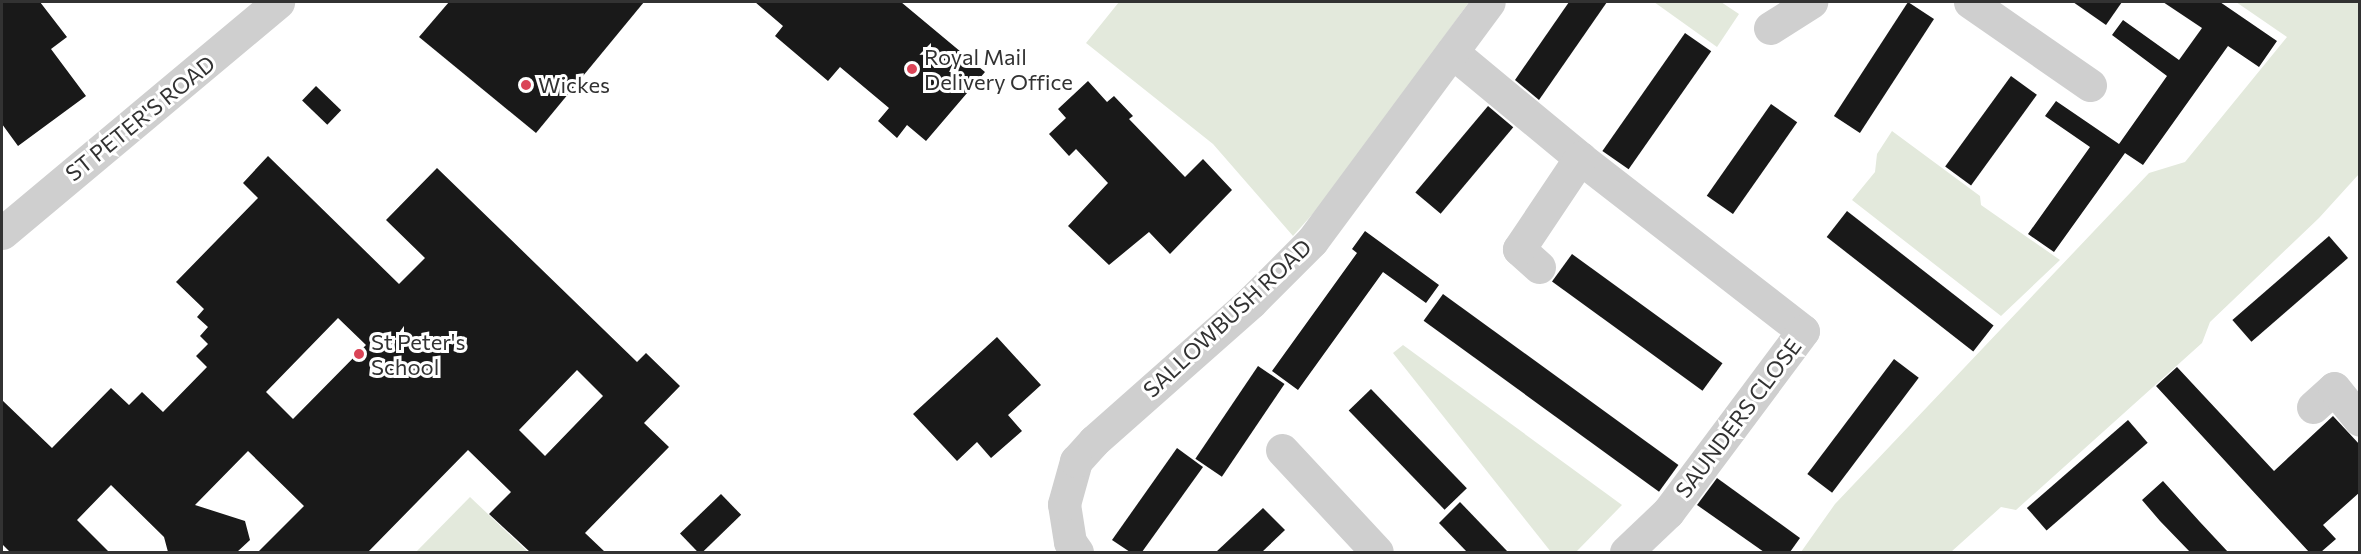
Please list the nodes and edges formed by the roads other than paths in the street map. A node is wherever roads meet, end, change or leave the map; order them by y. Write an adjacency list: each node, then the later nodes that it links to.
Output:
1 (278, 2): 9 (street, ST PETER'S ROAD)
2 (1489, 2): 6 (street, SALLOWBUSH ROAD)
3 (1811, 2): 5 (street)
4 (1970, 2): 7 (street)
5 (1770, 28)
6 (1452, 52): 8 (street, SAUNDERS CLOSE); 14 (street, SALLOWBUSH ROAD)
7 (2090, 85)
8 (1580, 158): 10 (street); 16 (street, SAUNDERS CLOSE)
9 (2, 233)
10 (1539, 267)
11 (2313, 407): 12 (street)
12 (2360, 420)
13 (1282, 450): 15 (street)
14 (1077, 552)
15 (1377, 552)
16 (1626, 552)

